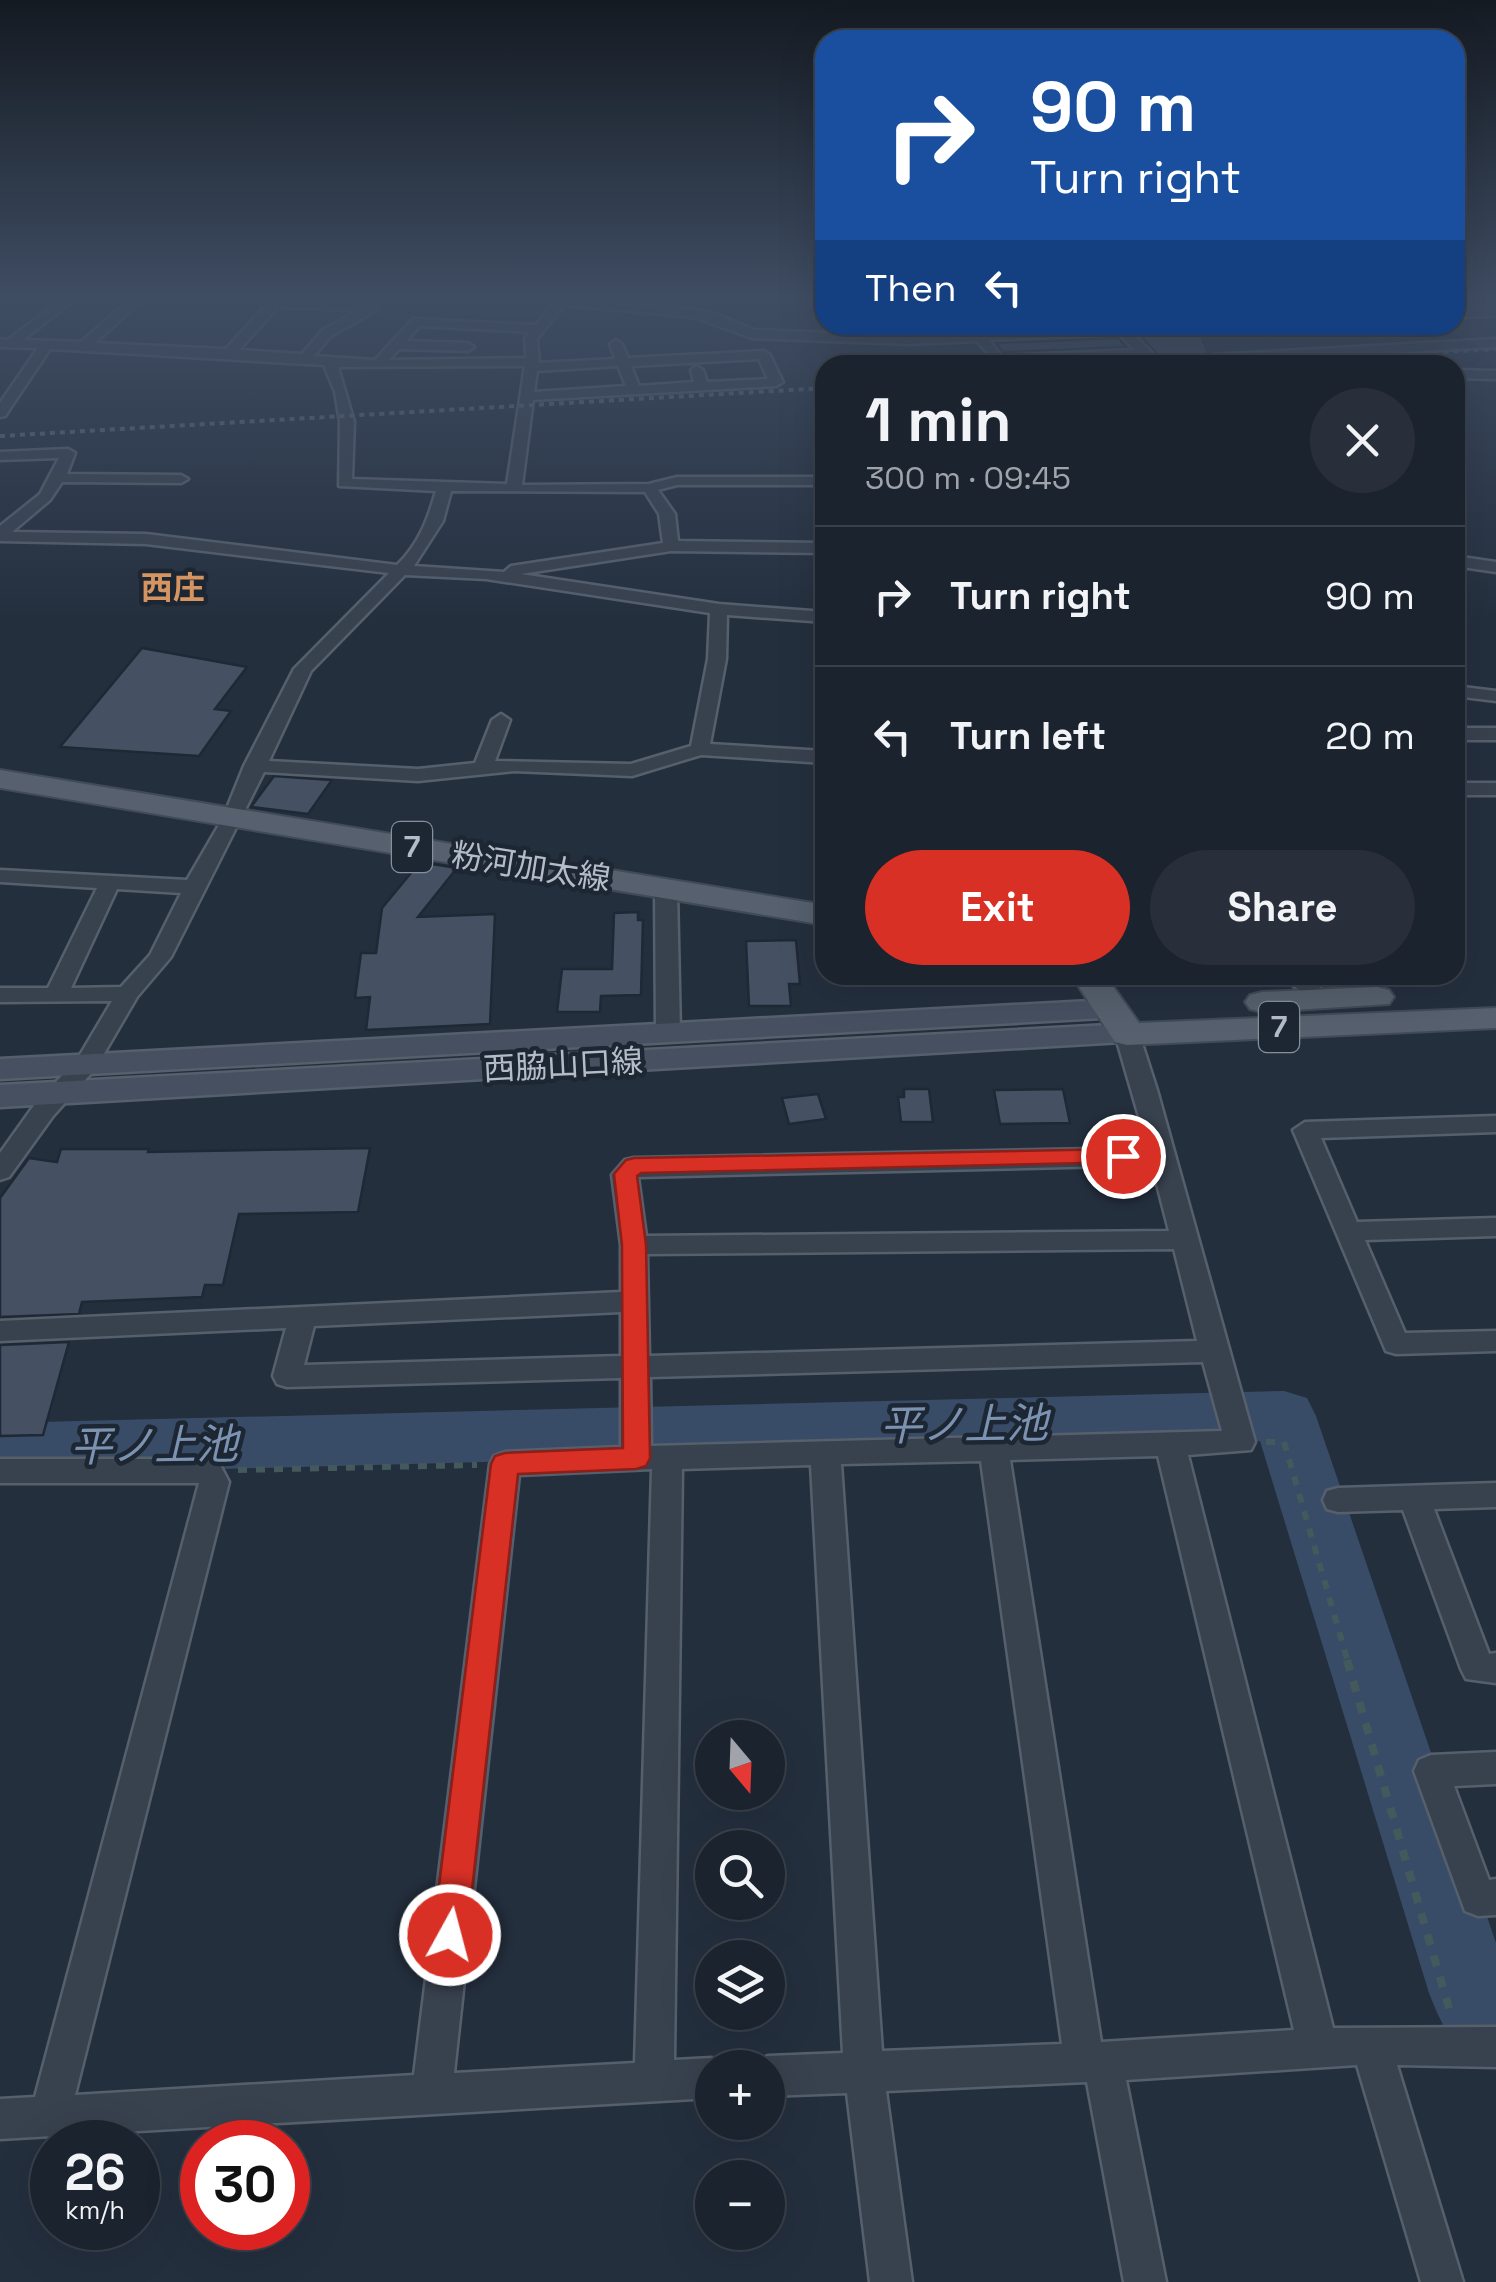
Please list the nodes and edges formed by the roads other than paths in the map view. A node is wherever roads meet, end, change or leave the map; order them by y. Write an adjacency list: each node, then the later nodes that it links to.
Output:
1 (344, 407): 7 (street)
2 (527, 407): 9 (street)
3 (0, 456): 4 (street)
4 (58, 478): 5 (street); 10 (street)
5 (181, 478)
6 (815, 481): 8 (street)
7 (444, 488): 9 (street); 15 (street)
8 (649, 488): 9 (street); 11 (street)
9 (513, 489)
10 (0, 535): 15 (street)
11 (671, 546): 12 (street); 16 (street)
12 (815, 548)
13 (1465, 563): 14 (street)
14 (1496, 567)
15 (402, 570): 16 (street); 26 (street)
16 (486, 574): 17 (street)
17 (720, 608): 18 (street); 24 (street)
18 (815, 616)
19 (1465, 693): 20 (street)
20 (1496, 696)
21 (500, 720): 27 (street)
22 (1465, 734): 23 (street)
23 (1496, 734)
24 (700, 749): 25 (street); 27 (street)
25 (815, 756)
26 (254, 766): 27 (street); 31 (street)
27 (482, 768)
28 (0, 779): 31 (main road, 粉河加太線 / 7)
29 (1496, 788): 30 (street)
30 (1465, 789)
31 (232, 818): 34 (street); 35 (main road, 粉河加太線 / 7)
32 (0, 876): 33 (street)
33 (110, 882): 34 (street); 42 (street)
34 (194, 887): 40 (street)
35 (666, 889): 36 (main road, 粉河加太線 / 7); 46 (street)
36 (815, 913)
37 (1095, 985): 45 (main road)
38 (1307, 985): 43 (street)
39 (1496, 993): 43 (main road, 7)
40 (127, 994): 42 (street); 47 (street)
41 (0, 995): 42 (street)
42 (56, 995)
43 (1318, 999): 45 (main road, 7)
44 (1496, 1018): 45 (main road, 7)
45 (1121, 1022): 46 (street, 西脇山口線); 49 (street, 西脇山口線); 52 (street)
46 (668, 1033): 47 (street, 西脇山口線)
47 (87, 1064): 48 (street, 西脇山口線); 49 (street)
48 (0, 1069)
49 (64, 1092): 50 (street, 西脇山口線); 53 (street)
50 (0, 1096)
51 (1496, 1124): 55 (street)
52 (1160, 1156): 56 (street); 57 (street)
53 (0, 1171)
54 (1496, 1227): 55 (street)
55 (1348, 1231): 61 (street)
56 (1184, 1240): 57 (street); 62 (street)
57 (634, 1245): 58 (street)
58 (635, 1301): 59 (street); 63 (street)
59 (303, 1316): 60 (street); 63 (street)
60 (0, 1331)
61 (1496, 1341)
62 (1214, 1351): 63 (street); 65 (street)
63 (636, 1367): 64 (street)
64 (644, 1446): 67 (street); 82 (street); 83 (street)
65 (1171, 1446): 66 (street); 77 (street)
66 (994, 1450): 67 (street); 78 (street)
67 (825, 1454): 79 (street)
68 (0, 1471): 84 (street)
69 (1496, 1496): 70 (street)
70 (1414, 1498): 71 (street); 72 (street)
71 (1338, 1500)
72 (1496, 1668)
73 (1496, 1768): 74 (street)
74 (1496, 1897)
75 (1371, 2045): 76 (street); 77 (street); 88 (street)
76 (1478, 2047)
77 (1318, 2048): 78 (street)
78 (1093, 2063): 79 (street); 87 (street)
79 (864, 2071): 80 (street); 86 (street)
80 (785, 2075)
81 (695, 2079): 82 (street)
82 (654, 2080): 83 (street)
83 (432, 2092): 84 (street)
84 (50, 2115): 85 (street)
85 (0, 2119)
86 (890, 2282)
87 (1146, 2282)
88 (1442, 2282)

